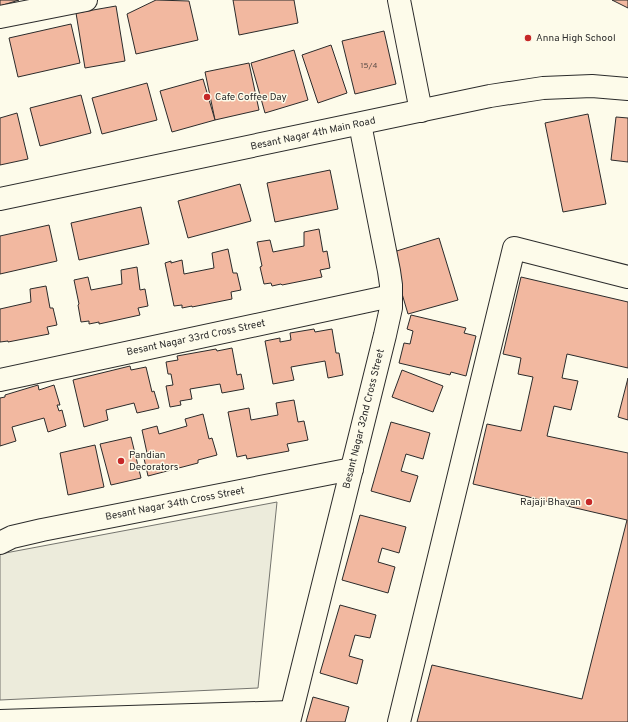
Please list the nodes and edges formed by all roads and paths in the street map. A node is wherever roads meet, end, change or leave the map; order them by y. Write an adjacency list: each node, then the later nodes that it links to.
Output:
1 (86, 0): 3 (street)
2 (399, 0): 5 (street)
3 (0, 17)
4 (628, 89): 5 (street, Besant Nagar 4th Main Road)
5 (421, 111): 6 (street, Besant Nagar 4th Main Road)
6 (360, 124): 7 (street, Besant Nagar 4th Main Road); 9 (street, Besant Nagar 32nd Cross Street)
7 (0, 200)
8 (628, 277): 15 (street)
9 (391, 296): 10 (street, Besant Nagar 33rd Cross Street); 11 (street, Besant Nagar 32nd Cross Street)
10 (0, 380)
11 (352, 469): 12 (street, Besant Nagar 34th Cross Street); 13 (street, Besant Nagar 32nd Cross Street)
12 (0, 543)
13 (290, 717): 14 (street, Besant Nagar 32nd Cross Street)
14 (0, 721)
15 (399, 722)

